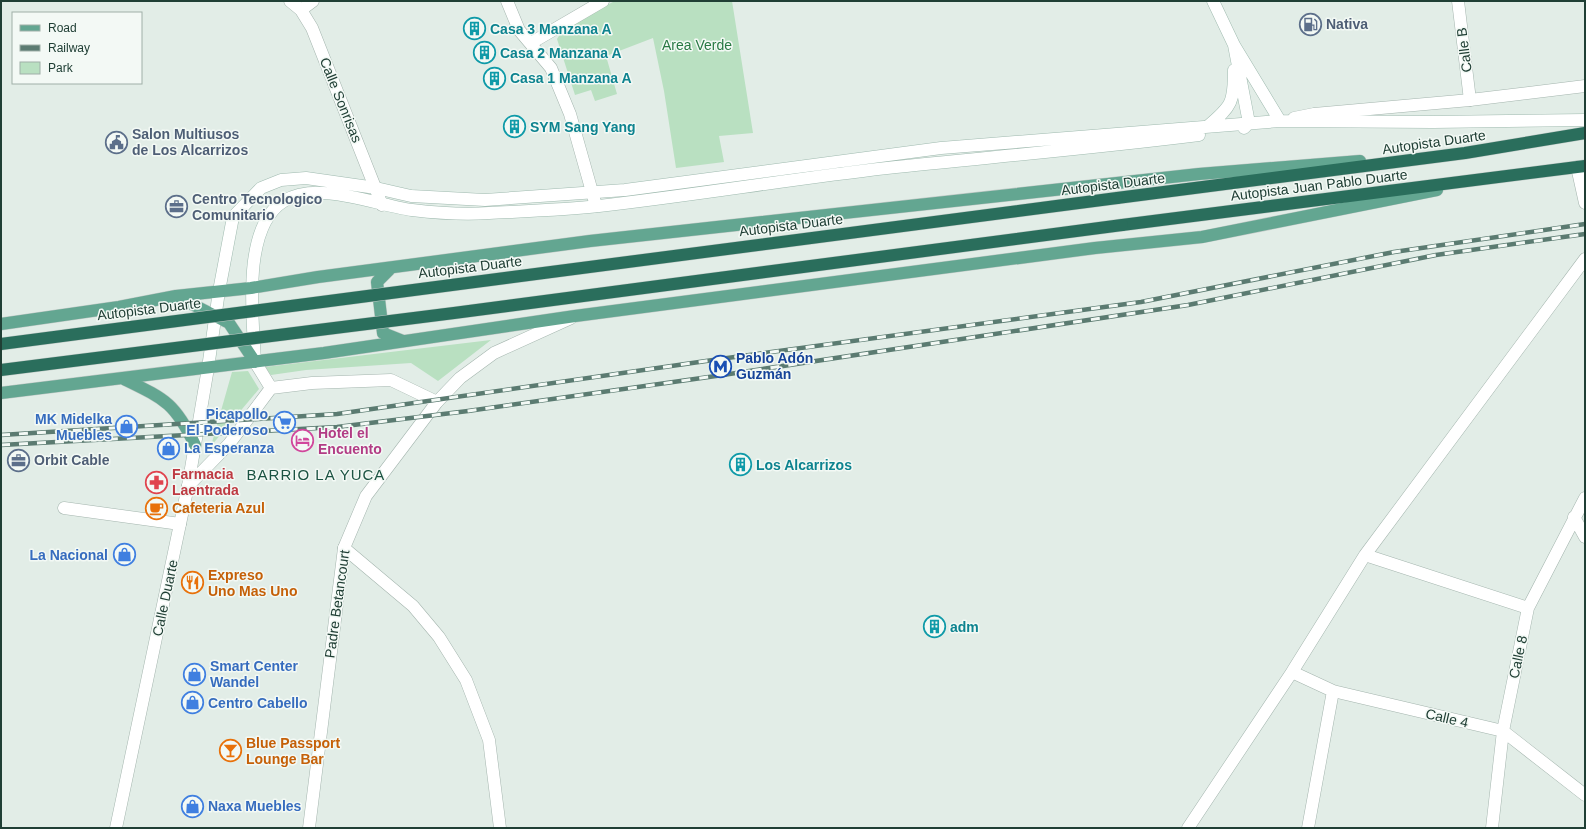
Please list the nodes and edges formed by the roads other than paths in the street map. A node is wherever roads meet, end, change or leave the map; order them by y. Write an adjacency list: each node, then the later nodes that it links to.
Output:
1 (290, 1): 7 (street, Calle Sonrisas)
2 (314, 1): 7 (street)
3 (507, 1): 8 (street)
4 (603, 1): 8 (street)
5 (1213, 1): 9 (street)
6 (1458, 1): 11 (street, Calle B)
7 (301, 10): 20 (street, Calle Sonrisas)
8 (531, 43): 21 (street)
9 (1234, 45): 13 (street); 14 (street); 15 (street)
10 (1585, 86): 11 (street)
11 (1470, 100): 13 (street)
12 (1585, 120): 13 (street)
13 (1280, 121): 14 (street, Calle Duarte)
14 (1249, 123): 15 (street, Calle Duarte); 24 (street)
15 (1208, 126): 21 (street, Calle Duarte)
16 (1585, 133): 17 (highway, Autopista Duarte)
17 (1465, 153): 26 (main road); 34 (highway, Autopista Duarte, bridge)
18 (1581, 166): 19 (highway); 22 (street)
19 (1519, 173): 31 (main road); 37 (highway, Autopista Juan Pablo Duarte, bridge)
20 (376, 188): 21 (street, Calle Duarte); 23 (street, Calle Sonrisas); 28 (street, Calle Duarte)
21 (594, 193): 24 (street)
22 (1585, 203)
23 (382, 205): 24 (street); 27 (street)
24 (596, 206)
25 (1585, 259): 50 (street)
26 (391, 268): 27 (main road); 33 (main road)
27 (251, 288): 28 (main road); 35 (street)
28 (219, 291): 29 (main road); 30 (street, Calle Duarte)
29 (176, 296): 30 (main road); 32 (main road)
30 (216, 315): 35 (main road); 36 (street, Calle Duarte)
31 (575, 316): 33 (main road); 41 (street, Padre Betancourt)
32 (1, 324)
33 (405, 341): 35 (main road)
34 (1, 344)
35 (255, 362): 36 (main road); 39 (street)
36 (208, 368): 38 (main road); 42 (street, Calle Duarte)
37 (1, 370)
38 (124, 379): 40 (main road); 42 (main road)
39 (271, 388): 41 (street); 43 (street)
40 (1, 393)
41 (437, 402): 49 (street, Padre Betancourt)
42 (195, 445): 43 (street, Calle Duarte)
43 (188, 486): 47 (street, Calle Duarte)
44 (1585, 498): 46 (street, Calle 8)
45 (64, 508): 47 (street)
46 (1574, 517): 48 (street); 51 (street, Calle 8)
47 (180, 524): 56 (street, Calle Duarte)
48 (1585, 537)
49 (344, 548): 57 (street, Padre Betancourt); 58 (street)
50 (1365, 555): 51 (street); 52 (street)
51 (1528, 608): 54 (street, Calle 8)
52 (1292, 672): 53 (street, Calle 4); 59 (street)
53 (1333, 691): 54 (street, Calle 4); 60 (street)
54 (1503, 731): 55 (street, Calle 4); 61 (street, Calle 8)
55 (1585, 795)
56 (116, 828)
57 (310, 828)
58 (500, 828)
59 (1188, 828)
60 (1308, 828)
61 (1492, 828)

